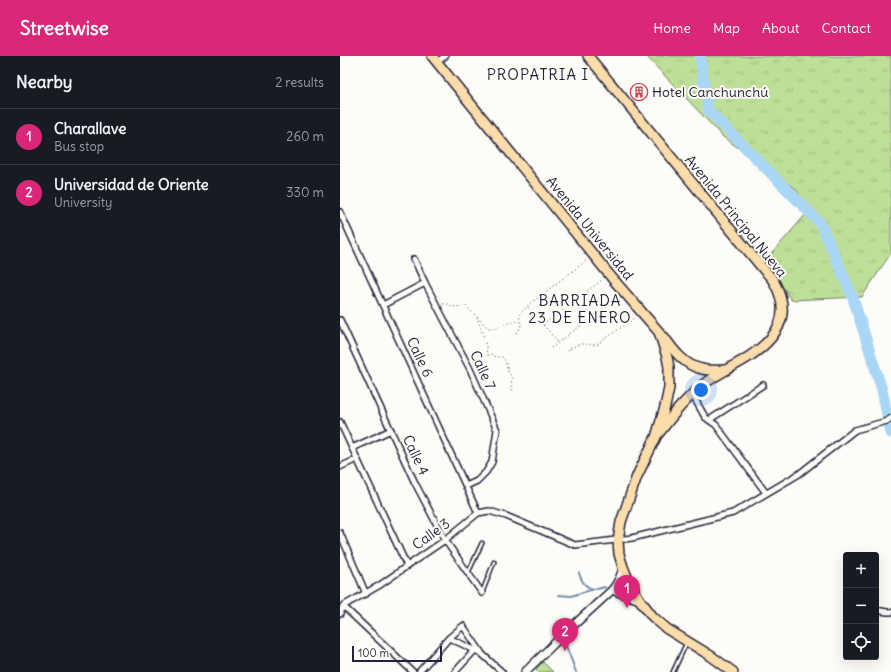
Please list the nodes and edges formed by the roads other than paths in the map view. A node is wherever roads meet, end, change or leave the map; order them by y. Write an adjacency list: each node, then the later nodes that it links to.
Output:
1 (445, 56): 3 (street)
2 (588, 56): 10 (highway, Avenida Principal Nueva)
3 (435, 59): 9 (highway, Avenida Universidad)
4 (340, 212): 7 (street, Calle 6)
5 (414, 260): 6 (street, Calle 7)
6 (425, 284): 7 (street); 21 (street, Calle 7)
7 (383, 305): 21 (street, Calle 6)
8 (340, 320): 16 (street, Calle 4)
9 (659, 332): 10 (highway); 17 (highway, Avenida Universidad)
10 (725, 370): 12 (highway, Avenida Principal Nueva)
11 (763, 385): 14 (street)
12 (692, 394): 14 (street); 17 (highway, Avenida Principal Nueva)
13 (891, 418): 22 (street)
14 (709, 420): 22 (street)
15 (340, 422): 18 (street, Calle 3)
16 (391, 430): 18 (street); 25 (street, Calle 4)
17 (656, 437): 26 (highway)
18 (352, 448): 19 (street, Calle 3)
19 (357, 459): 20 (street); 31 (street, Calle 3)
20 (340, 466)
21 (466, 486): 23 (street, Calle 6)
22 (766, 493): 26 (street)
23 (478, 513): 25 (street, Calle 3); 26 (street)
24 (340, 533): 28 (street)
25 (445, 540): 31 (street, Calle 3); 33 (street, Calle 4)
26 (618, 541): 32 (highway)
27 (482, 543): 33 (lane)
28 (346, 546): 29 (street); 36 (street)
29 (340, 549)
30 (494, 562): 35 (lane)
31 (407, 566): 36 (street)
32 (623, 568): 34 (street); 37 (highway)
33 (468, 573): 35 (street, Calle 4)
34 (612, 590): 37 (street); 50 (street)
35 (482, 593)
36 (366, 594): 38 (street)
37 (640, 600): 43 (highway)
38 (343, 606): 41 (street); 46 (street)
39 (879, 611): 40 (street)
40 (891, 612)
41 (340, 614)
42 (450, 638): 44 (street); 45 (street); 47 (street)
43 (687, 642): 51 (lane); 52 (highway)
44 (475, 650): 45 (street); 48 (street)
45 (481, 652): 49 (street)
46 (413, 672)
47 (419, 672)
48 (455, 672)
49 (502, 672)
50 (525, 672)
51 (673, 672)
52 (733, 672)

